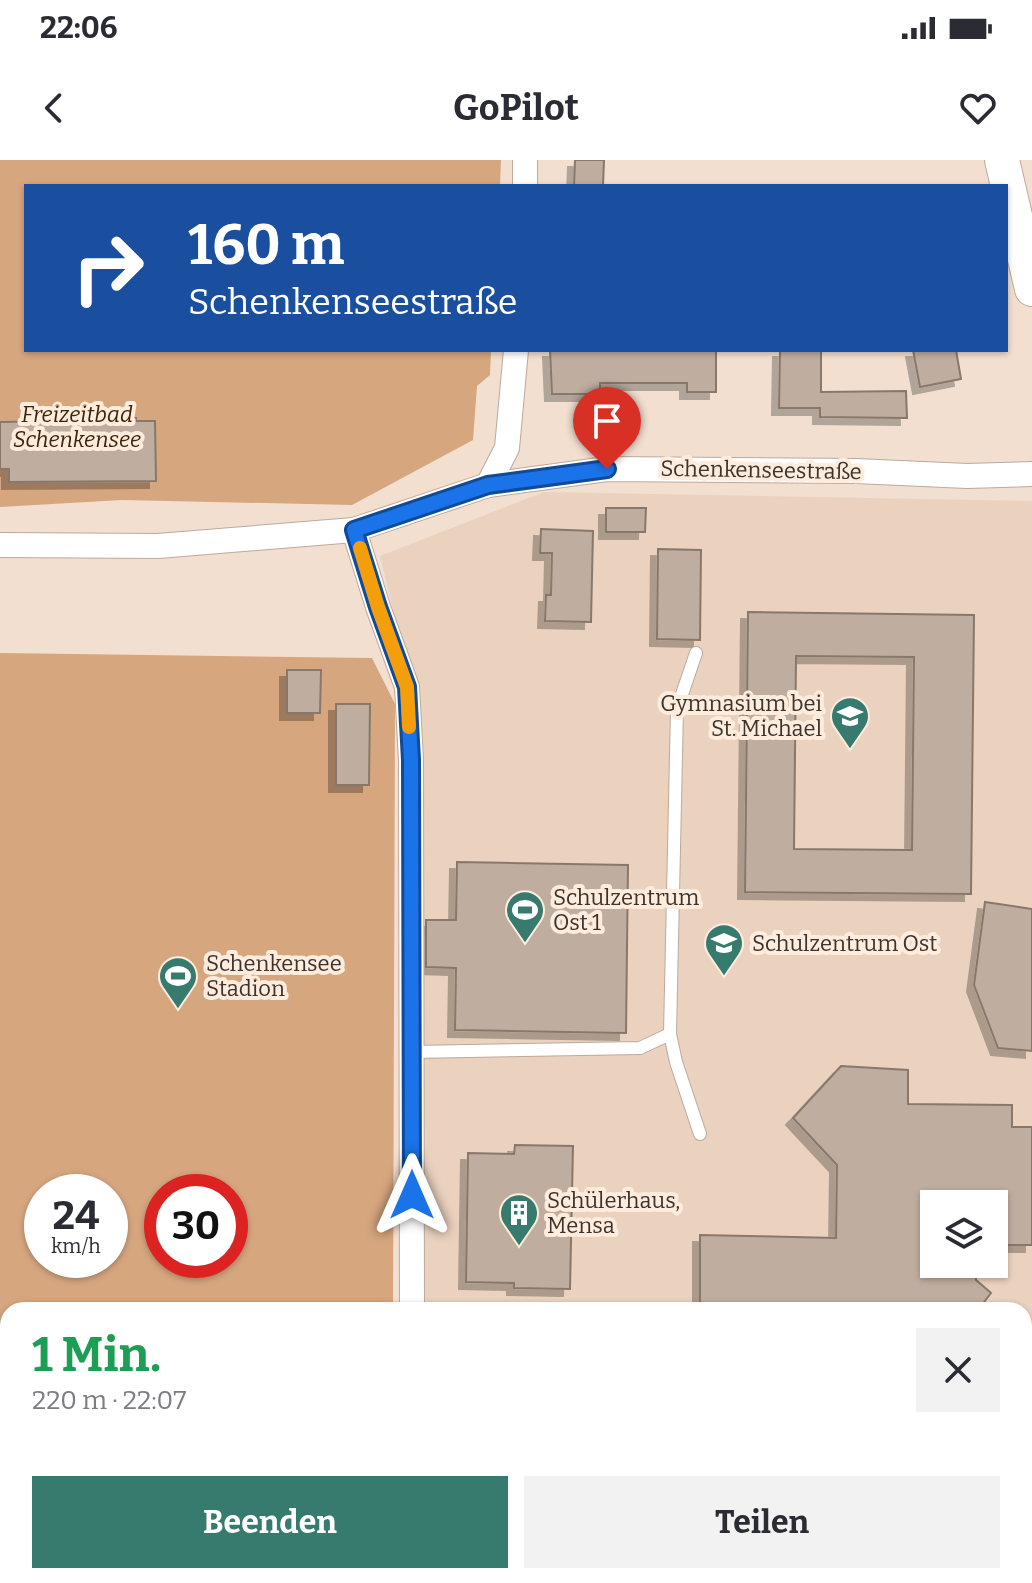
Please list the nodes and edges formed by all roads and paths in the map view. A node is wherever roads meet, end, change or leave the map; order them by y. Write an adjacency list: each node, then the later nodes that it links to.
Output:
1 (525, 160): 3 (street)
2 (1002, 160): 4 (street)
3 (525, 184)
4 (1008, 184)
5 (1008, 186): 6 (street)
6 (1032, 289)
7 (516, 352): 9 (street)
8 (1032, 474): 9 (street, Schenkenseestraße)
9 (488, 485): 10 (street, Schenkenseestraße)
10 (354, 530): 11 (street, Schenkenseestraße); 14 (street)
11 (0, 545)
12 (696, 653): 13 (lane)
13 (670, 1034): 14 (lane); 15 (lane)
14 (412, 1052): 16 (street)
15 (700, 1134)
16 (412, 1302)

